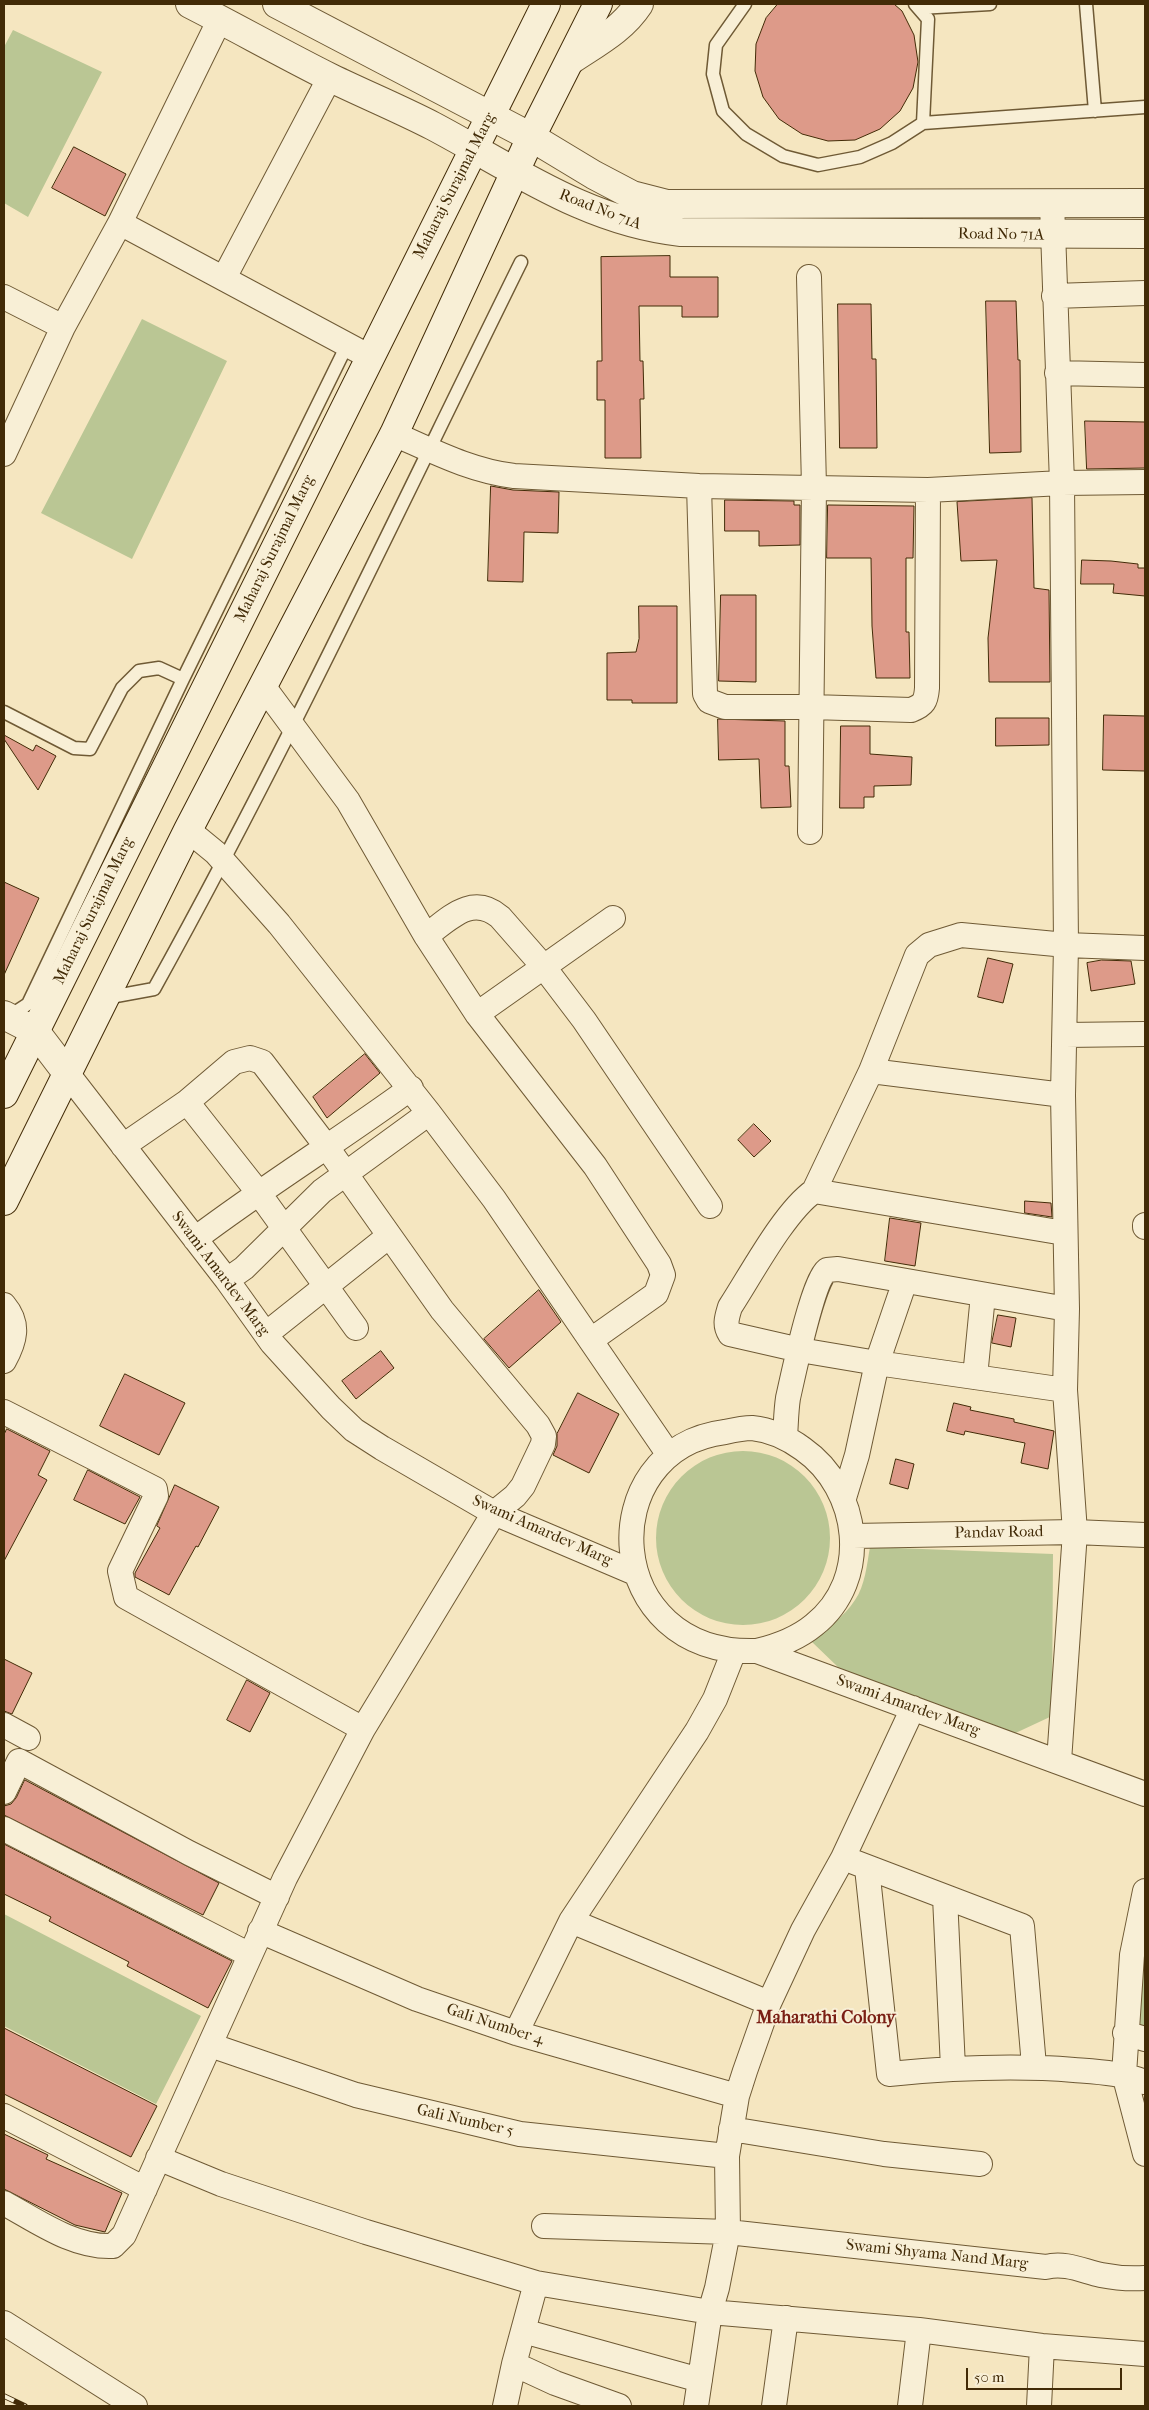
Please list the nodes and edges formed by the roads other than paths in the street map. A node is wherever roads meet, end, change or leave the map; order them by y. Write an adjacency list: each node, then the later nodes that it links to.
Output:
1 (190, 4): 10 (main road, Road No 71A)
2 (277, 4): 15 (main road, Road No 71A)
3 (546, 4): 15 (main road, Maharaj Surajmal Marg)
4 (598, 4): 11 (main road)
5 (639, 4): 11 (main road)
6 (745, 4): 16 (lane)
7 (990, 4): 9 (lane)
8 (1086, 4): 14 (lane)
9 (917, 6): 16 (lane)
10 (220, 19): 12 (main road, Road No 71A); 22 (street)
11 (570, 60): 17 (main road)
12 (330, 77): 18 (main road, Road No 71A); 27 (street)
13 (1145, 107): 14 (lane)
14 (1095, 111): 16 (lane)
15 (490, 116): 17 (main road, Road No 71A); 18 (main road, Maharaj Surajmal Marg)
16 (923, 123)
17 (531, 137): 19 (main road); 20 (main road, Road No 71A)
18 (474, 149): 19 (main road, Road No 71A); 32 (main road, Maharaj Surajmal Marg)
19 (515, 174): 24 (main road, Road No 71A); 35 (main road)
20 (1052, 203): 21 (main road, Road No 71A); 24 (street)
21 (1145, 203)
22 (120, 223): 27 (street); 31 (street)
23 (1145, 234): 24 (main road, Road No 71A)
24 (1052, 235): 29 (street)
25 (521, 262): 36 (lane)
26 (809, 277): 41 (street)
27 (224, 278): 32 (street)
28 (1145, 294): 29 (street)
29 (1054, 296): 33 (street)
30 (4, 297): 31 (street)
31 (63, 327): 37 (street)
32 (358, 351): 43 (lane); 59 (main road, Maharaj Surajmal Marg)
33 (1057, 373): 34 (street); 39 (street)
34 (1145, 375)
35 (394, 434): 36 (street); 44 (main road)
36 (428, 449): 40 (street); 47 (lane)
37 (4, 454)
38 (1145, 482): 39 (street)
39 (1062, 483): 42 (street); 53 (street)
40 (699, 486): 41 (street); 45 (street)
41 (814, 487): 42 (street); 45 (street)
42 (928, 490): 45 (street)
43 (182, 679): 46 (lane); 58 (lane)
44 (263, 686): 47 (street); 48 (main road)
45 (810, 706): 49 (street)
46 (4, 712)
47 (294, 727): 50 (lane); 52 (street)
48 (188, 830): 50 (street); 56 (main road)
49 (810, 832)
50 (225, 862): 56 (lane); 64 (street)
51 (613, 918): 55 (street)
52 (426, 936): 55 (street); 57 (street)
53 (1066, 945): 54 (street); 61 (street); 62 (street)
54 (1145, 948)
55 (543, 966): 57 (street); 75 (street)
56 (104, 998): 63 (main road)
57 (477, 1014): 88 (street)
58 (6, 1016): 59 (main road)
59 (35, 1031): 63 (main road); 65 (main road, Maharaj Surajmal Marg)
60 (1145, 1034): 61 (street)
61 (1065, 1035): 66 (street)
62 (870, 1072): 66 (street); 72 (street)
63 (67, 1073): 69 (street, Swami Amardev Marg); 74 (main road)
64 (411, 1088): 68 (street); 70 (street)
65 (4, 1094)
66 (1063, 1095): 77 (street)
67 (187, 1102): 69 (street); 70 (street); 73 (street)
68 (429, 1113): 71 (street); 88 (street)
69 (123, 1146): 79 (street, Swami Amardev Marg)
70 (326, 1146): 71 (street); 73 (street)
71 (346, 1174): 76 (street); 78 (street)
72 (814, 1191): 77 (street); 89 (street)
73 (258, 1192): 76 (street); 79 (street)
74 (4, 1201)
75 (710, 1206)
76 (283, 1228): 80 (street); 82 (street)
77 (1064, 1233): 85 (street)
78 (390, 1236): 82 (street); 98 (street)
79 (195, 1239): 80 (street, Swami Amardev Marg)
80 (227, 1280): 87 (street, Swami Amardev Marg)
81 (905, 1281): 83 (street); 89 (street); 91 (street)
82 (326, 1287): 86 (street); 87 (street)
83 (983, 1295): 85 (street); 92 (street)
84 (4, 1305): 90 (street)
85 (1067, 1309): 93 (street)
86 (356, 1328)
87 (266, 1334): 98 (street, Swami Amardev Marg)
88 (591, 1340): 96 (street)
89 (800, 1350): 91 (street); 95 (street)
90 (4, 1361)
91 (878, 1363): 92 (street); 97 (street)
92 (975, 1377): 93 (street)
93 (1065, 1390): 99 (street)
94 (4, 1412): 106 (street)
95 (785, 1437): 96 (street); 97 (street)
96 (669, 1455): 102 (street)
97 (844, 1498): 101 (street)
98 (494, 1513): 102 (street, Swami Amardev Marg); 106 (street)
99 (1075, 1532): 100 (street, Pandav Road); 101 (street, Pandav Road); 108 (street)
100 (1145, 1535)
101 (853, 1536): 103 (street)
102 (635, 1573): 103 (street, Swami Amardev Marg)
103 (745, 1651): 104 (street, Swami Amardev Marg); 117 (street)
104 (913, 1708): 108 (street, Swami Amardev Marg); 112 (street)
105 (4, 1725): 107 (street)
106 (363, 1729): 115 (street)
107 (28, 1738)
108 (1059, 1761): 110 (street, Swami Amardev Marg)
109 (4, 1792): 115 (street)
110 (1145, 1794)
111 (4, 1829): 119 (street)
112 (843, 1858): 113 (street); 120 (street)
113 (867, 1868): 116 (street); 125 (street)
114 (1145, 1891): 122 (street)
115 (276, 1897): 118 (street)
116 (945, 1897): 124 (street); 125 (street)
117 (571, 1921): 120 (street); 121 (street)
118 (260, 1931): 119 (street); 121 (street, Gali Number 4)
119 (250, 1955): 123 (street)
120 (769, 2003): 127 (street)
121 (516, 2033): 127 (street, Gali Number 4)
122 (1135, 2036): 126 (street)
123 (210, 2045): 131 (street, Gali Number 5); 132 (street)
124 (1034, 2066): 125 (street); 126 (street)
125 (953, 2068)
126 (1135, 2078): 130 (street)
127 (737, 2096): 129 (street)
128 (4, 2116): 134 (street)
129 (731, 2129): 131 (street); 133 (street)
130 (1145, 2152)
131 (728, 2156): 137 (street)
132 (158, 2158): 134 (street); 139 (street)
133 (980, 2164)
134 (145, 2188): 135 (street)
135 (4, 2203)
136 (544, 2226): 137 (street, Swami Shyama Nand Marg)
137 (728, 2232): 138 (street, Swami Shyama Nand Marg); 140 (street)
138 (1145, 2278)
139 (536, 2283): 140 (street); 144 (street)
140 (710, 2312): 141 (street); 148 (street)
141 (786, 2318): 143 (street); 153 (street)
142 (4, 2323): 149 (street)
143 (919, 2330): 145 (street); 154 (street)
144 (523, 2331): 147 (street); 148 (street)
145 (1042, 2346): 146 (street); 155 (street)
146 (1145, 2354)
147 (514, 2364): 150 (street); 151 (street)
148 (700, 2380): 152 (street)
149 (135, 2406)
150 (505, 2406)
151 (619, 2406)
152 (696, 2406)
153 (774, 2406)
154 (910, 2406)
155 (1039, 2406)

